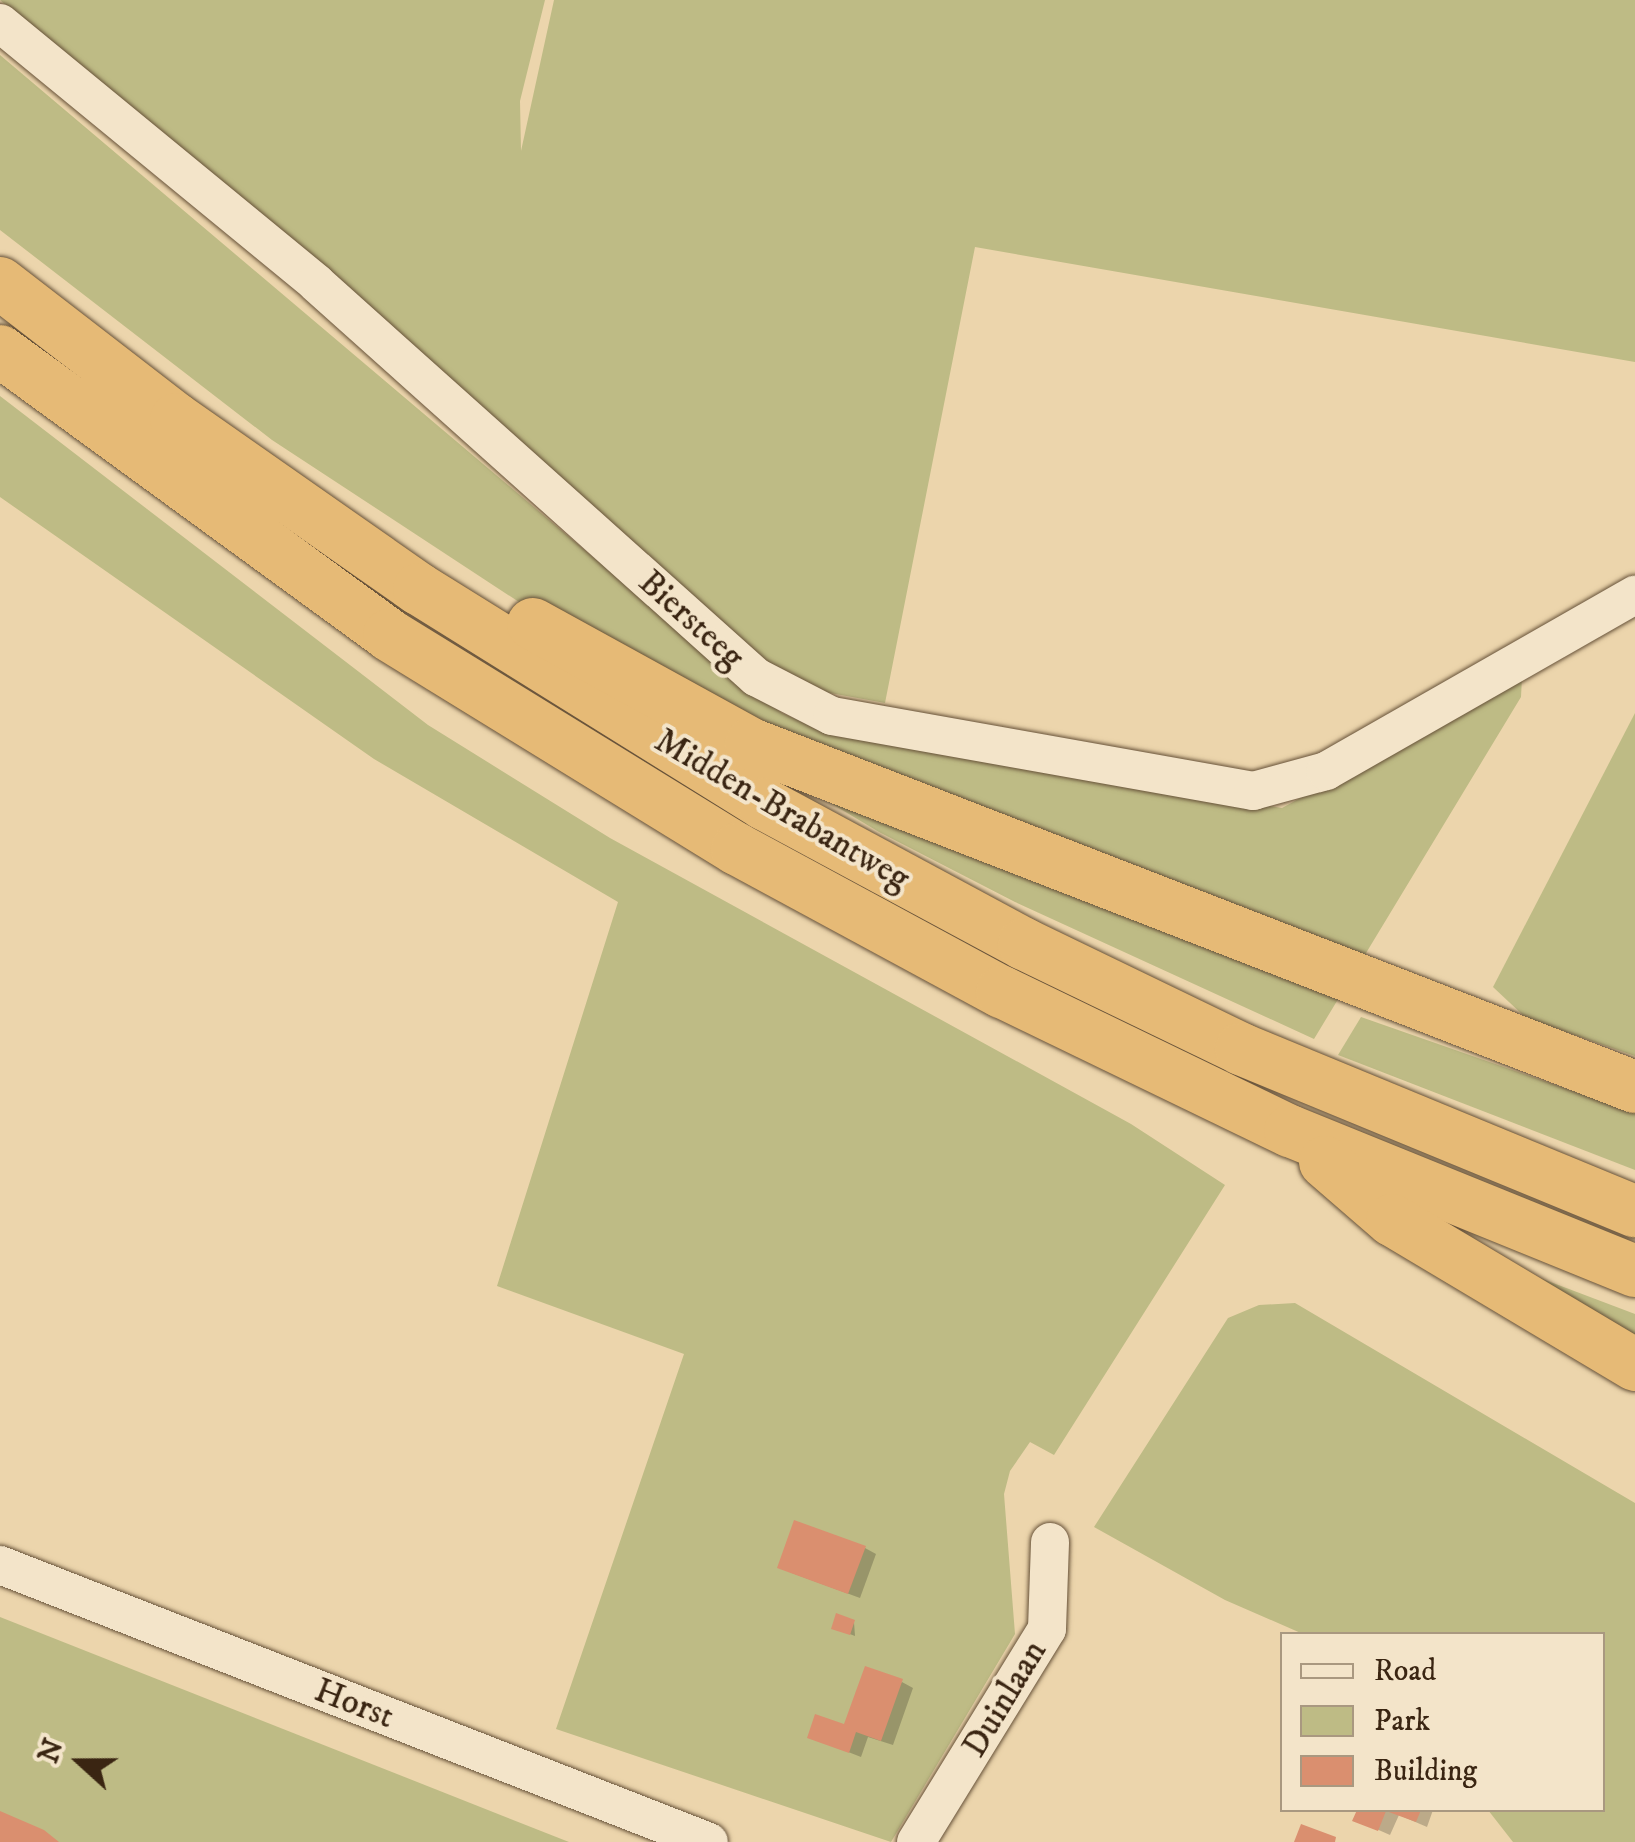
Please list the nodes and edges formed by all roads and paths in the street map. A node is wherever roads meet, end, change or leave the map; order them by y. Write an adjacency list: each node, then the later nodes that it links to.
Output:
1 (0, 23): 5 (street, Biersteeg)
2 (0, 282): 4 (highway, Midden-Brabantweg)
3 (0, 351): 7 (highway, Midden-Brabantweg)
4 (328, 527): 6 (highway); 8 (highway, Midden-Brabantweg)
5 (1635, 595)
6 (1635, 1087)
7 (1290, 1131): 9 (highway, Midden-Brabantweg); 10 (highway)
8 (1635, 1211)
9 (1635, 1271)
10 (1635, 1365)
11 (1050, 1542): 14 (street, Duinlaan)
12 (0, 1565): 13 (street, Horst)
13 (708, 1842)
14 (916, 1842)

